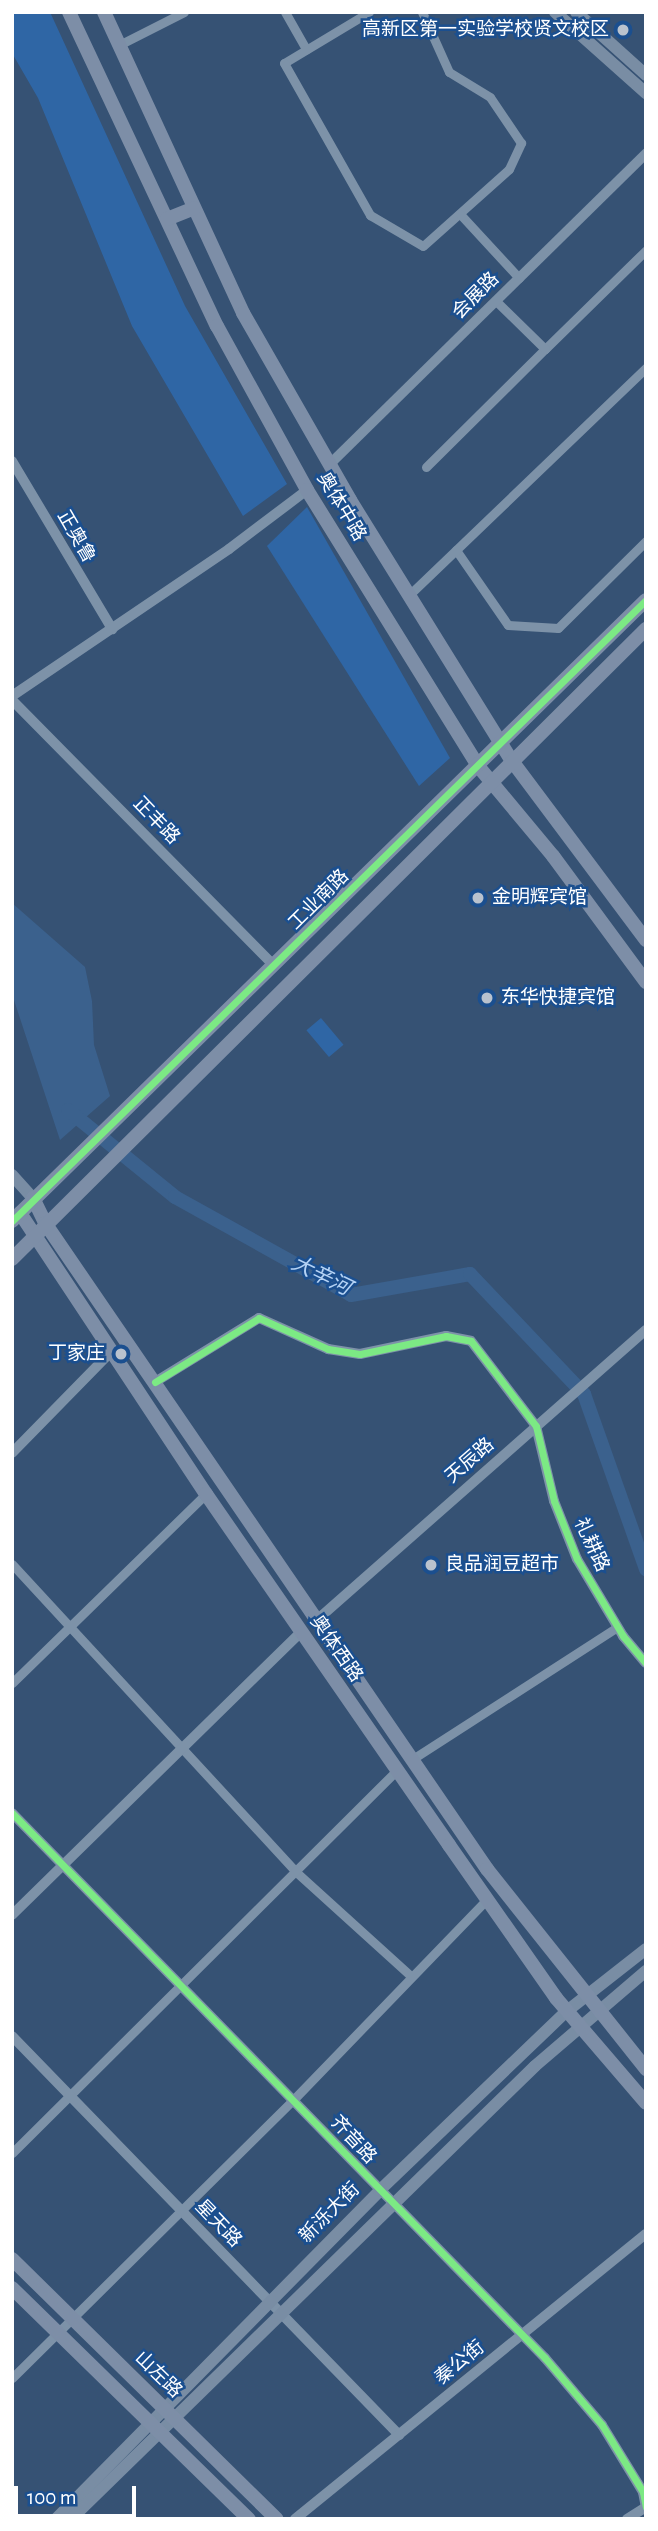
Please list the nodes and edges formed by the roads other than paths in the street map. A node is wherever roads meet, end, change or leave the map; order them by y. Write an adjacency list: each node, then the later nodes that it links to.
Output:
1 (69, 12): 16 (main road, 奥体中路)
2 (104, 12): 9 (main road, 奥体中路)
3 (184, 12): 9 (street)
4 (285, 12): 10 (street)
5 (369, 12): 10 (street)
6 (422, 12): 15 (street)
7 (555, 12): 12 (main road)
8 (576, 12): 11 (main road)
9 (119, 45): 14 (main road, 奥体中路)
10 (306, 49): 15 (street)
11 (646, 75)
12 (646, 93)
13 (646, 153): 18 (street, 会展路)
14 (194, 208): 16 (main road); 23 (main road, 奥体中路)
15 (460, 214): 18 (street)
16 (167, 219): 25 (main road, 奥体中路)
17 (646, 250): 20 (street)
18 (519, 278): 19 (street, 会展路)
19 (496, 301): 20 (street); 23 (street, 会展路)
20 (545, 349): 24 (street)
21 (646, 368): 27 (street)
22 (12, 461): 30 (street, 正奥鲁)
23 (331, 463): 28 (main road, 奥体中路)
24 (426, 467)
25 (307, 490): 30 (street); 35 (main road, 奥体中路)
26 (646, 541): 27 (street)
27 (456, 550): 28 (street)
28 (408, 596): 33 (main road, 奥体中路)
29 (646, 600): 33 (main road, 工业南路)
30 (112, 629): 32 (street)
31 (646, 629): 34 (main road, 工业南路)
32 (12, 698): 38 (street, 正丰路)
33 (500, 743): 34 (main road, 奥体中路); 35 (main road, 工业南路)
34 (512, 761): 36 (main road, 工业南路); 37 (main road, 奥体中路)
35 (478, 766): 36 (main road, 奥体中路); 38 (main road, 工业南路)
36 (491, 780): 39 (main road, 奥体中路); 43 (main road, 工业南路)
37 (646, 940)
38 (274, 966): 41 (main road, 工业南路)
39 (646, 982)
40 (12, 1175): 41 (main road, 奥体西路)
41 (33, 1198): 42 (main road, 工业南路); 43 (main road, 奥体西路)
42 (15, 1213): 44 (main road, 奥体西路)
43 (45, 1223): 44 (main road, 工业南路); 48 (main road, 奥体西路)
44 (35, 1237): 45 (main road, 工业南路); 47 (main road, 奥体西路)
45 (12, 1259)
46 (646, 1330): 49 (street, 天辰路)
47 (113, 1351): 50 (street); 51 (main road, 奥体西路)
48 (155, 1382): 49 (street); 53 (main road, 奥体西路)
49 (536, 1426): 53 (street, 天辰路); 55 (street, 礼耕路)
50 (12, 1453)
51 (206, 1494): 54 (street); 56 (main road, 奥体西路)
52 (12, 1564): 54 (street)
53 (318, 1619): 60 (main road, 奥体西路)
54 (71, 1626): 58 (street); 59 (street)
55 (617, 1627): 57 (street, 礼耕路); 60 (street)
56 (301, 1632): 59 (street); 61 (main road, 奥体西路)
57 (646, 1663)
58 (12, 1683)
59 (183, 1748): 63 (street); 64 (street)
60 (411, 1760): 71 (main road, 奥体西路)
61 (398, 1769): 64 (street); 65 (main road, 奥体西路)
62 (12, 1813): 63 (street, 齐音路)
63 (64, 1864): 66 (street); 70 (street, 齐音路)
64 (295, 1871): 69 (street); 70 (street)
65 (487, 1899): 69 (street); 73 (main road, 奥体西路)
66 (12, 1915)
67 (646, 1950): 71 (main road, 新泺大街)
68 (646, 1971): 72 (main road, 新泺大街)
69 (411, 1976): 78 (street)
70 (181, 1985): 77 (street); 78 (street, 齐音路)
71 (586, 1996): 72 (main road, 奥体西路); 73 (main road, 新泺大街)
72 (597, 2010): 74 (main road, 新泺大街); 76 (main road, 奥体西路)
73 (567, 2011): 74 (main road, 奥体西路); 81 (main road, 新泺大街)
74 (579, 2025): 79 (main road, 奥体西路); 82 (main road, 新泺大街)
75 (12, 2036): 77 (street, 星天路)
76 (646, 2068)
77 (71, 2094): 80 (street); 83 (street, 星天路)
78 (293, 2100): 81 (street, 齐音路); 83 (street)
79 (646, 2103)
80 (12, 2153)
81 (379, 2191): 82 (street, 齐音路); 87 (main road, 新泺大街)
82 (392, 2205): 88 (main road, 新泺大街); 91 (street, 齐音路)
83 (181, 2212): 87 (street, 星天路); 89 (street)
84 (646, 2234): 91 (street, 秦公街)
85 (12, 2259): 89 (main road, 山左路)
86 (12, 2288): 90 (main road, 山左路)
87 (269, 2302): 88 (street, 星天路); 93 (main road, 新泺大街)
88 (283, 2316): 94 (main road, 新泺大街); 96 (street, 星天路)
89 (72, 2319): 90 (street); 93 (main road, 山左路)
90 (58, 2333): 92 (street); 95 (main road, 山左路)
91 (522, 2336): 96 (street, 秦公街); 97 (street, 齐音路)
92 (12, 2378)
93 (166, 2408): 94 (main road, 山左路); 95 (main road, 新泺大街)
94 (177, 2419): 95 (main road, 新泺大街); 101 (main road, 山左路)
95 (156, 2430): 98 (main road, 新泺大街); 99 (main road, 新泺大街); 100 (main road, 山左路)
96 (399, 2435): 102 (street, 秦公街)
97 (646, 2507): 103 (street)
98 (56, 2519)
99 (71, 2519)
100 (249, 2519)
101 (277, 2519)
102 (295, 2519)
103 (627, 2519)

